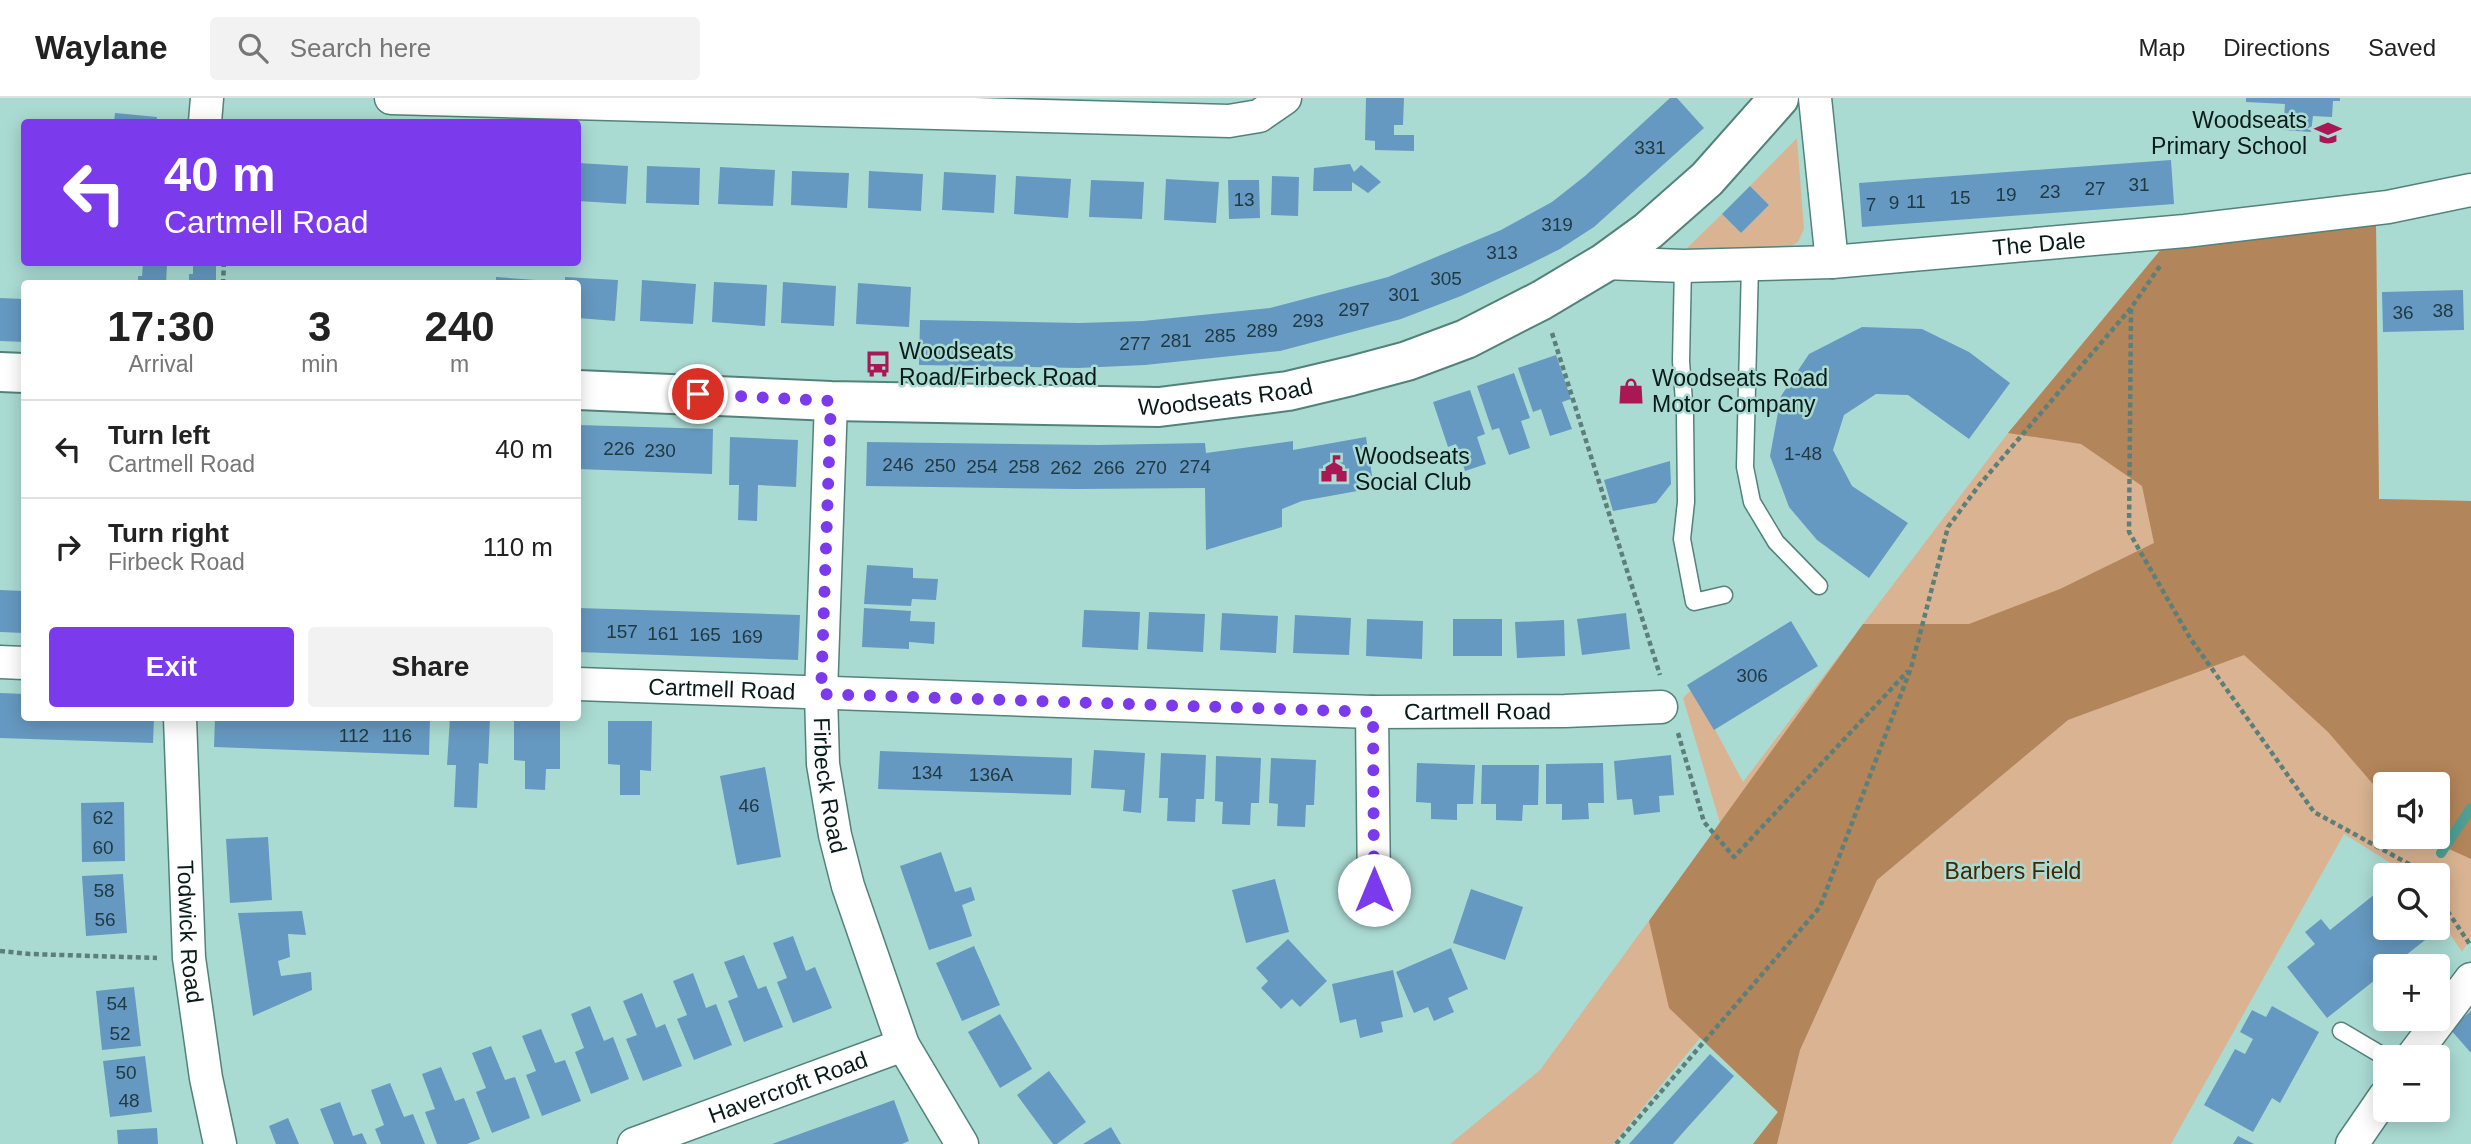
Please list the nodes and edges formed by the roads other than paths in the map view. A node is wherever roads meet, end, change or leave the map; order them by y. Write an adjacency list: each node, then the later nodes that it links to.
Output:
1 (207, 98): 6 (street)
2 (391, 98): 3 (street)
3 (1285, 98)
4 (1779, 98): 9 (street, Woodseats Road)
5 (1815, 98): 8 (street)
6 (205, 119)
7 (2471, 190): 8 (street, The Dale)
8 (1832, 262): 10 (street, The Dale)
9 (1604, 263): 11 (street, The Dale); 15 (street, Woodseats Road)
10 (1750, 265): 11 (street, The Dale); 16 (lane)
11 (1683, 266): 17 (lane)
12 (0, 372): 13 (street)
13 (21, 373)
14 (581, 390): 15 (street, Woodseats Road)
15 (831, 401): 21 (street, Firbeck Road)
16 (1819, 586)
17 (1724, 595)
18 (0, 662): 19 (street)
19 (21, 663)
20 (581, 684): 21 (street, Cartmell Road)
21 (821, 694): 23 (street, Cartmell Road); 28 (street, Firbeck Road)
22 (1666, 705): 23 (street, Cartmell Road)
23 (1373, 712): 25 (street)
24 (180, 721): 32 (street, Todwick Road)
25 (1374, 890)
26 (2471, 979): 29 (street)
27 (2341, 1031): 30 (lane)
28 (903, 1045): 33 (street, Havercroft Road); 34 (street, Firbeck Road)
29 (2421, 1045)
30 (2373, 1050)
31 (2373, 1113): 35 (street)
32 (220, 1144)
33 (634, 1144)
34 (962, 1144)
35 (2352, 1144)

